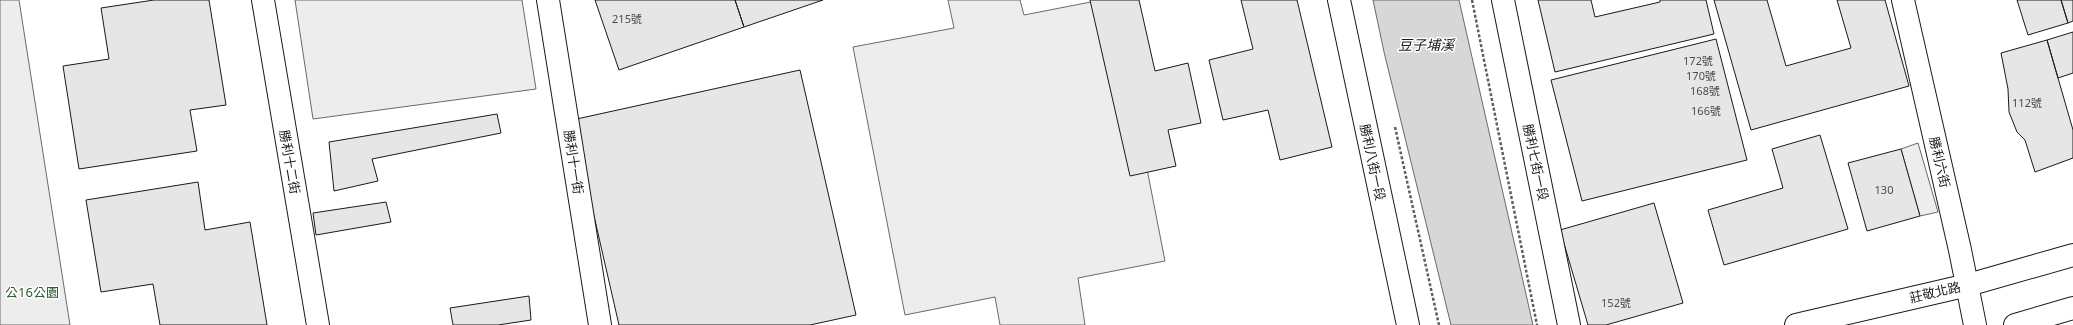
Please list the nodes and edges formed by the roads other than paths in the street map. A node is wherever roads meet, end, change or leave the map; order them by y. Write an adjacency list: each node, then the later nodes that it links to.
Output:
1 (263, 0): 9 (street, 勝利十二街)
2 (548, 0): 10 (street, 勝利十一街)
3 (1339, 0): 11 (street, 勝利八街一段)
4 (1503, 0): 12 (street, 勝利七街一段)
5 (1903, 0): 7 (street, 勝利六街)
6 (2073, 255): 7 (street, 莊敬北路)
7 (1968, 285): 13 (street, 莊敬北路); 14 (street, 勝利六街)
8 (2073, 308): 15 (street)
9 (318, 325)
10 (600, 325)
11 (1408, 325)
12 (1569, 325)
13 (1796, 325)
14 (1976, 325)
15 (2015, 325)

